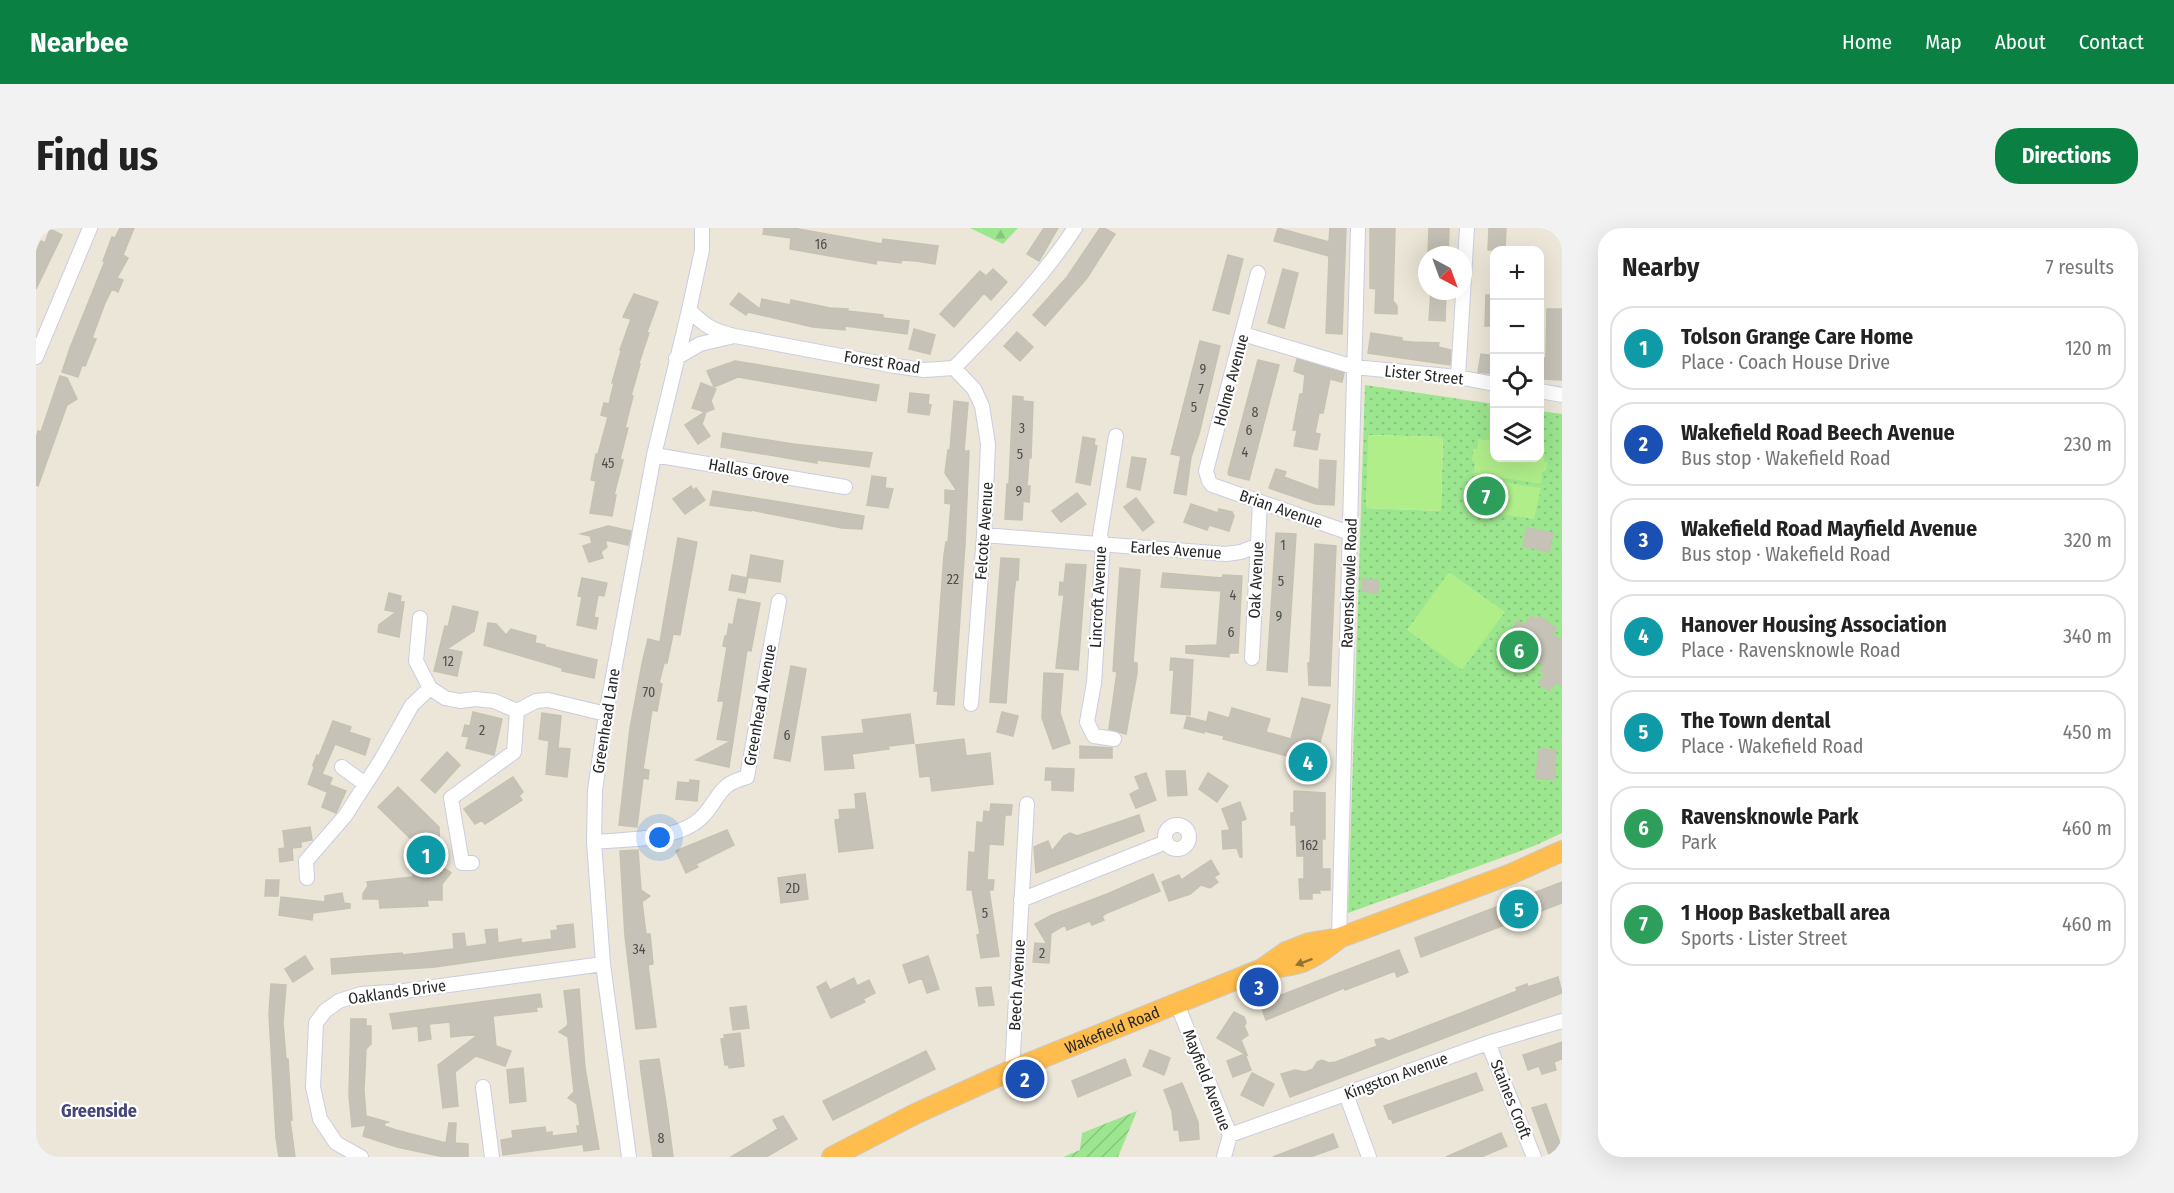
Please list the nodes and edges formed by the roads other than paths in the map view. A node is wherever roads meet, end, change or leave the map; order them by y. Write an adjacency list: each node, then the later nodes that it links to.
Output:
1 (90, 228): 10 (street)
2 (702, 228): 7 (street, Greenhead Lane)
3 (1075, 228): 13 (street)
4 (1358, 228): 12 (street, Ravensknowle Road)
5 (1467, 228): 14 (street)
6 (1258, 273): 8 (street, Holme Avenue)
7 (689, 310): 9 (street, Forest Road); 11 (street, Greenhead Lane)
8 (1243, 334): 12 (street, Lister Street); 20 (street, Holme Avenue)
9 (735, 336): 11 (street, Forest Road); 13 (street, Forest Road)
10 (36, 357)
11 (676, 358): 19 (street, Greenhead Lane)
12 (1354, 367): 14 (street, Lister Street); 23 (street, Ravensknowle Road)
13 (954, 368): 24 (street, Felcote Avenue)
14 (1458, 377): 15 (street, Lister Street)
15 (1490, 383)
16 (1544, 392): 17 (street)
17 (1562, 395)
18 (1116, 436): 25 (street, Lincroft Avenue)
19 (654, 455): 21 (street, Hallas Grove); 33 (street, Greenhead Lane)
20 (1212, 485): 22 (street, Brian Avenue)
21 (845, 487)
22 (1260, 503): 23 (street, Brian Avenue); 26 (street, Oak Avenue)
23 (1350, 532): 44 (street, Ravensknowle Road)
24 (984, 535): 25 (street, Earles Avenue); 31 (street, Felcote Avenue)
25 (1103, 544): 26 (street, Earles Avenue); 34 (street, Lincroft Avenue)
26 (1259, 545): 29 (street, Oak Avenue)
27 (779, 601): 38 (street, Greenhead Avenue)
28 (420, 618): 30 (street)
29 (1252, 658)
30 (430, 687): 32 (street); 36 (street)
31 (971, 704)
32 (517, 711): 33 (street); 41 (street)
33 (606, 714): 38 (street, Greenhead Lane)
34 (1114, 740)
35 (342, 767): 36 (street)
36 (365, 784): 42 (street)
37 (1027, 804): 43 (street, Beech Avenue)
38 (594, 842): 45 (street, Greenhead Lane)
39 (1166, 842): 43 (street)
40 (1562, 851): 44 (highway, Wakefield Road)
41 (472, 863)
42 (307, 878)
43 (1021, 900): 49 (street, Beech Avenue)
44 (1339, 938): 46 (highway, Wakefield Road)
45 (603, 964): 53 (street, Oaklands Drive); 55 (street, Greenhead Lane)
46 (1178, 1004): 49 (highway, Wakefield Road); 52 (street, Mayfield Avenue)
47 (1562, 1021): 48 (street, Kingston Avenue)
48 (1488, 1043): 51 (street, Kingston Avenue); 59 (street, Staines Croft)
49 (1012, 1070): 56 (highway, Wakefield Road)
50 (483, 1088): 54 (street)
51 (1346, 1094): 52 (street, Kingston Avenue); 58 (street)
52 (1230, 1135): 57 (street, Mayfield Avenue)
53 (361, 1157)
54 (492, 1157)
55 (629, 1157)
56 (832, 1157)
57 (1224, 1157)
58 (1369, 1157)
59 (1533, 1157)

